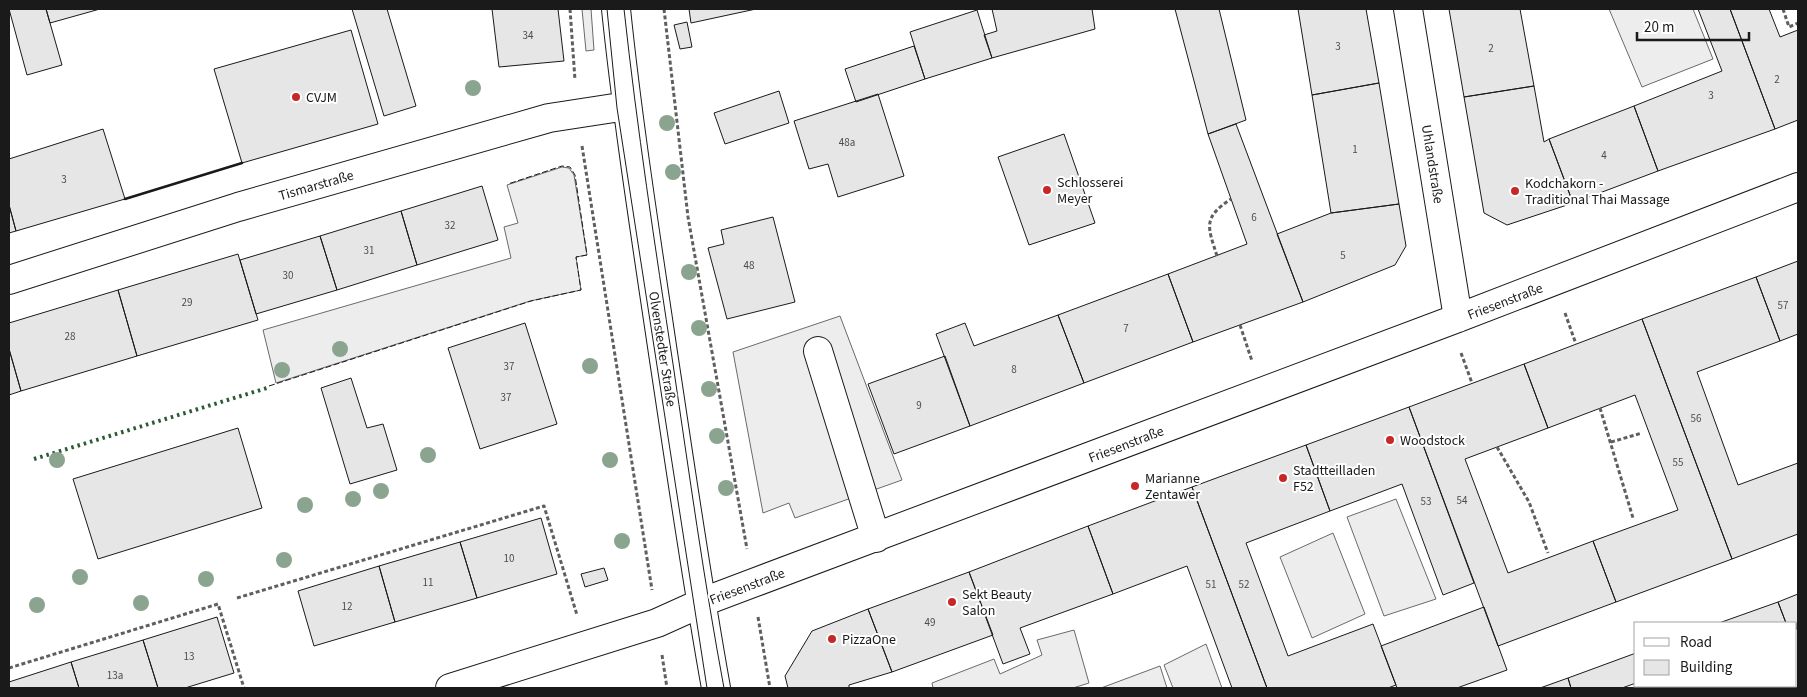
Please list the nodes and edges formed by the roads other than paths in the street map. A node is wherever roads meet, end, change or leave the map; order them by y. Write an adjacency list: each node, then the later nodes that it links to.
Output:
1 (616, 9): 3 (street, Olvenstedter Straße)
2 (1408, 9): 6 (street, Uhlandstraße)
3 (627, 106): 5 (street, Tismarstraße); 9 (street, Olvenstedter Straße)
4 (1798, 187): 6 (street, Friesenstraße)
5 (9, 280)
6 (1458, 318): 8 (street, Friesenstraße)
7 (818, 351): 8 (street)
8 (876, 538): 9 (street, Friesenstraße)
9 (702, 603): 10 (street, Friesenstraße); 11 (street, Olvenstedter Straße)
10 (450, 688)
11 (716, 688)

